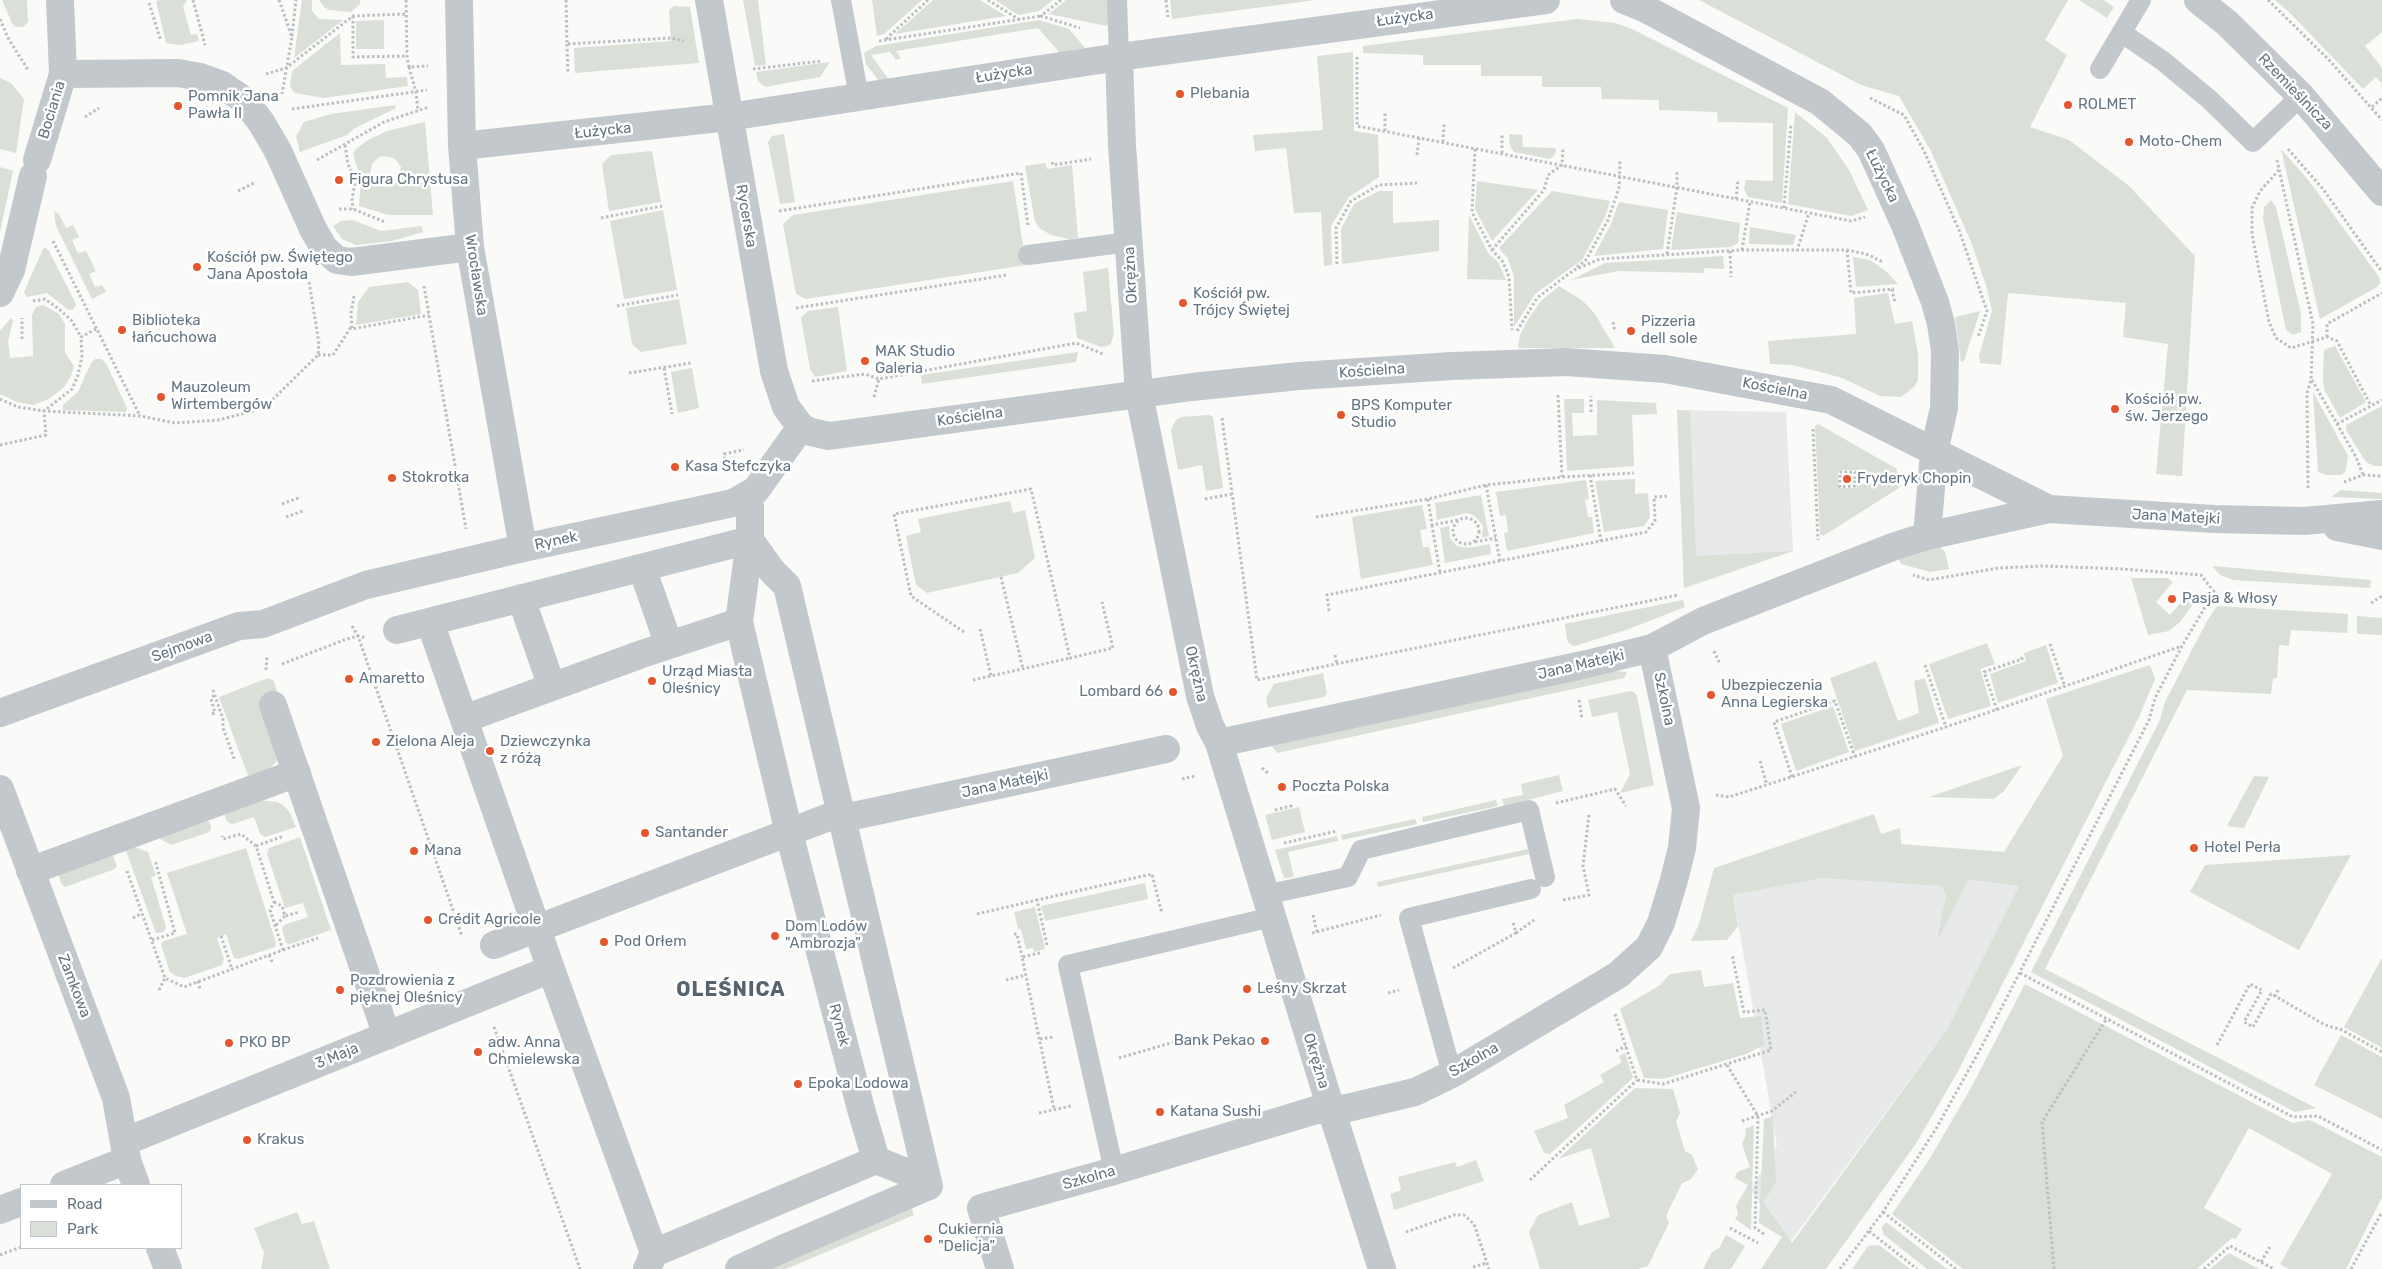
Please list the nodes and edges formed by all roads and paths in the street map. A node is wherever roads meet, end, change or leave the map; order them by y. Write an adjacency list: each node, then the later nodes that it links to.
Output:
1 (60, 0): 43 (street, Bociania)
2 (193, 0): 33 (path)
3 (279, 0): 27 (path)
4 (296, 0): 27 (path)
5 (406, 0): 21 (path)
6 (459, 0): 70 (street, Wrocławska)
7 (566, 0): 31 (path)
8 (709, 0): 59 (street, Rycerska)
9 (841, 0): 50 (lane)
10 (928, 0): 29 (path)
11 (988, 0): 24 (path)
12 (1061, 0): 32 (path)
13 (1118, 0): 32 (lane)
14 (1166, 0): 25 (path)
15 (1546, 0): 32 (street, Łużycka)
16 (1624, 0): 171 (street, Łużycka)
17 (2141, 0): 26 (lane)
18 (2198, 0): 49 (street, Rzemieślnicza)
19 (2268, 0): 55 (path)
20 (149, 3): 30 (path)
21 (406, 14): 22 (path); 35 (path)
22 (353, 16): 35 (path); 39 (path)
23 (0, 20): 42 (path)
24 (1021, 20)
25 (1169, 23)
26 (2122, 33): 40 (lane); 64 (lane)
27 (292, 37): 39 (path)
28 (670, 38): 31 (path)
29 (886, 39)
30 (162, 44)
31 (567, 44): 45 (path)
32 (1119, 44): 50 (street, Łużycka); 103 (street, Okrężna)
33 (206, 48)
34 (1357, 49): 65 (path)
35 (407, 56): 38 (path)
36 (825, 60): 41 (path)
37 (431, 66): 38 (path)
38 (410, 67): 47 (path)
39 (286, 68): 44 (path); 52 (path)
40 (2100, 69)
41 (748, 70)
42 (30, 72)
43 (63, 74): 110 (street); 124 (street, Bociania)
44 (262, 74)
45 (568, 74)
46 (433, 90): 47 (path)
47 (416, 92): 56 (path); 57 (path)
48 (1865, 95): 143 (path)
49 (2301, 96): 64 (lane); 90 (street, Rzemieślnicza)
50 (858, 97): 59 (street, Łużycka)
51 (2382, 98): 55 (path)
52 (281, 103)
53 (106, 105): 61 (path)
54 (434, 106): 57 (path)
55 (2372, 107): 60 (path)
56 (289, 110)
57 (418, 111): 69 (path)
58 (1385, 112): 65 (path)
59 (728, 117): 70 (street, Łużycka); 168 (street, Rycerska)
60 (2382, 120)
61 (78, 121)
62 (1791, 123): 94 (path)
63 (1444, 124): 68 (path)
64 (2269, 128): 82 (path); 116 (path)
65 (1384, 131): 67 (path)
66 (1502, 135): 73 (path)
67 (1419, 138): 68 (path); 74 (path)
68 (1443, 142): 72 (path)
69 (345, 145): 77 (path); 95 (path)
70 (462, 146): 104 (street, Wrocławska)
71 (1563, 148): 79 (path)
72 (1475, 149): 73 (path); 105 (path)
73 (1502, 153): 79 (path)
74 (1417, 155)
75 (1091, 159): 78 (path)
76 (1620, 159): 84 (path)
77 (310, 162)
78 (1052, 162)
79 (1562, 165): 84 (path); 105 (path)
80 (1020, 167): 83 (path)
81 (1677, 170): 88 (path)
82 (2279, 170): 142 (path); 142 (path)
83 (1021, 173): 96 (path); 112 (path)
84 (1619, 176): 88 (path); 115 (path)
85 (260, 180): 89 (path)
86 (1738, 180): 91 (path)
87 (1417, 183): 113 (path)
88 (1677, 188): 91 (path); 111 (path)
89 (238, 191)
90 (2382, 192)
91 (1736, 199): 92 (path)
92 (1750, 202): 94 (path); 106 (path)
93 (662, 206): 101 (path)
94 (1784, 208): 98 (path)
95 (353, 209)
96 (773, 212)
97 (360, 213): 99 (path)
98 (1809, 213): 100 (path); 109 (path)
99 (368, 216)
100 (1868, 217)
101 (602, 218)
102 (50, 235): 136 (path)
103 (1128, 242): 112 (lane); 156 (street, Okrężna)
104 (470, 247): 110 (street); 203 (street, Wrocławska)
105 (1492, 250): 137 (path)
106 (1742, 250): 108 (path); 109 (path)
107 (1847, 250): 109 (path); 114 (path); 121 (path)
108 (1730, 251): 111 (path); 118 (path)
109 (1797, 251)
110 (418, 254): 134 (path)
111 (1667, 254): 115 (path)
112 (1030, 255): 119 (path)
113 (1337, 264)
114 (1884, 264)
115 (1574, 270): 138 (path)
116 (2382, 272)
117 (308, 276): 144 (path)
118 (1731, 277)
119 (950, 284): 122 (path); 127 (path)
120 (1900, 288): 121 (path)
121 (1892, 289): 129 (path)
122 (951, 291)
123 (357, 292): 135 (path)
124 (0, 293)
125 (2382, 293): 140 (path)
126 (678, 295): 131 (path)
127 (879, 295): 128 (path); 132 (path)
128 (880, 301)
129 (1895, 303)
130 (28, 304): 139 (path)
131 (617, 306)
132 (790, 308)
133 (23, 315): 141 (path)
134 (429, 315): 135 (path); 204 (path)
135 (352, 327): 144 (path)
136 (96, 329): 139 (path); 165 (path)
137 (1512, 332)
138 (1516, 333)
139 (82, 337): 162 (path)
140 (2326, 337): 142 (path); 160 (path)
141 (22, 339)
142 (2314, 342): 152 (path)
143 (1975, 343)
144 (318, 355): 165 (path)
145 (1111, 357): 151 (path)
146 (691, 363): 147 (path)
147 (664, 368): 149 (path); 164 (path)
148 (864, 369): 150 (path)
149 (629, 373)
150 (865, 374): 151 (path); 153 (path)
151 (879, 379): 159 (path)
152 (2311, 380): 167 (path); 180 (path)
153 (804, 382)
154 (1558, 393): 176 (path)
155 (1591, 393): 163 (path)
156 (1140, 394): 168 (street, Kościelna); 171 (street, Kościelna); 249 (street, Okrężna)
157 (0, 399): 162 (path)
158 (2382, 400): 160 (path)
159 (873, 403)
160 (2371, 406): 167 (path)
161 (1221, 410): 181 (path)
162 (44, 411): 165 (path); 169 (path)
163 (1591, 412)
164 (672, 414)
165 (140, 416)
166 (1812, 421): 202 (path)
167 (2337, 424): 175 (path)
168 (801, 427): 184 (street, Rynek)
169 (0, 445)
170 (752, 448): 173 (path)
171 (1934, 452): 188 (street, Jana Matejki); 196 (street)
172 (1634, 472): 174 (path)
173 (727, 473)
174 (1590, 475): 176 (path); 200 (path)
175 (2363, 475)
176 (1562, 477): 179 (path)
177 (1855, 479): 177 (path); 178 (path)
178 (1904, 479)
179 (1486, 485): 186 (path); 198 (path)
180 (2308, 488)
181 (1232, 494): 185 (path); 233 (path)
182 (1670, 496): 200 (path)
183 (301, 497): 187 (path)
184 (747, 497): 199 (street, Rynek); 203 (street, Rynek)
185 (1205, 498)
186 (1428, 499): 192 (path); 195 (path)
187 (282, 504)
188 (2049, 509): 194 (street, Jana Matejki); 196 (street, Jana Matejki)
189 (303, 511): 191 (path)
190 (2382, 514): 194 (street, Jana Matejki)
191 (286, 517)
192 (1316, 517)
193 (1458, 520): 195 (path); 201 (path); 201 (path)
194 (2304, 521): 197 (street, Jana Matejki)
195 (1432, 525): 207 (path)
196 (1927, 536): 227 (street, Jana Matejki)
197 (2382, 536)
198 (1496, 538): 201 (path); 205 (path)
199 (750, 540): 206 (street); 219 (street, Rynek); 262 (street)
200 (1601, 541): 205 (path)
201 (1474, 542)
202 (1818, 546)
203 (523, 548): 204 (street, Rynek)
204 (472, 560): 210 (street, Rynek)
205 (1500, 561): 207 (path)
206 (642, 568): 213 (street); 225 (street)
207 (1440, 573): 216 (path)
208 (1906, 573): 226 (path)
209 (1001, 577): 235 (path)
210 (366, 586): 244 (street, Sejmowa)
211 (1683, 594): 233 (path)
212 (2382, 596): 215 (path)
213 (521, 598): 218 (street); 239 (street)
214 (1102, 602): 231 (path)
215 (2371, 603)
216 (1329, 612)
217 (344, 622): 282 (path)
218 (430, 622): 221 (street); 246 (street)
219 (739, 622): 225 (street); 264 (street, Rynek)
220 (980, 629): 237 (path)
221 (397, 630)
222 (964, 632): 231 (path)
223 (344, 640): 232 (path)
224 (2050, 644): 240 (path)
225 (669, 645): 239 (street)
226 (2182, 646): 240 (path); 292 (path)
227 (1652, 648): 249 (street, Jana Matejki); 314 (street, Szkolna)
228 (268, 654): 236 (path)
229 (1336, 655): 233 (path)
230 (2020, 655): 243 (path)
231 (1070, 658): 235 (path)
232 (282, 664)
233 (1337, 664)
234 (1925, 665): 248 (path)
235 (1023, 669): 237 (path)
236 (266, 670)
237 (991, 676): 238 (path)
238 (973, 680)
239 (552, 687): 246 (street)
240 (2064, 687): 243 (path)
241 (1578, 697): 247 (path)
242 (273, 706): 253 (street)
243 (1997, 710): 248 (path)
244 (0, 713)
245 (212, 714): 257 (path)
246 (464, 719): 278 (street)
247 (1582, 719)
248 (1946, 727): 251 (path)
249 (1219, 743): 270 (street, Okrężna)
250 (1166, 749): 262 (street, Jana Matejki)
251 (1855, 757): 254 (path); 254 (path)
252 (1760, 761): 255 (path)
253 (297, 773): 257 (street); 306 (street)
254 (1792, 777): 255 (path)
255 (1767, 785): 258 (path)
256 (0, 790): 266 (street, Zamkowa)
257 (246, 792): 259 (street)
258 (1715, 795)
259 (211, 804): 263 (street); 269 (path)
260 (1626, 806): 261 (path)
261 (1529, 810): 267 (lane); 270 (lane)
262 (842, 816): 264 (street); 328 (street)
263 (144, 829): 265 (street); 283 (path)
264 (789, 832): 278 (street); 323 (street, Rynek)
265 (116, 839): 266 (street); 272 (path)
266 (30, 871): 322 (street, Zamkowa)
267 (1506, 895): 276 (lane); 297 (path)
268 (1037, 900): 273 (path); 284 (path); 288 (path)
269 (274, 902): 274 (path); 277 (path)
270 (1269, 906): 284 (lane); 318 (street, Okrężna)
271 (299, 912): 274 (path)
272 (142, 914): 275 (path); 283 (path)
273 (977, 914)
274 (285, 916): 277 (path)
275 (133, 918)
276 (1409, 918): 279 (path); 297 (lane)
277 (276, 925): 287 (path)
278 (537, 929): 285 (street); 291 (street)
279 (1310, 933)
280 (1014, 934): 288 (path)
281 (222, 936): 290 (path)
282 (462, 937)
283 (152, 940): 294 (path)
284 (1169, 941): 313 (lane)
285 (494, 945)
286 (1732, 954): 312 (path)
287 (270, 955): 289 (path); 290 (path)
288 (1022, 957): 293 (path)
289 (272, 964)
290 (232, 969): 296 (path)
291 (551, 969): 303 (street, 3 Maja); 342 (street)
292 (2020, 973): 305 (path); 331 (path)
293 (1026, 975): 295 (path); 317 (path)
294 (166, 978): 296 (path); 299 (path)
295 (1006, 980)
296 (198, 982): 298 (path)
297 (1426, 983): 301 (path); 314 (lane)
298 (200, 989)
299 (159, 990)
300 (2278, 990): 302 (path)
301 (1388, 993)
302 (2275, 996): 308 (path); 311 (path)
303 (483, 997): 306 (street, 3 Maja); 347 (path)
304 (1613, 1009): 309 (path)
305 (2107, 1018): 321 (path); 355 (path)
306 (387, 1036): 322 (street, 3 Maja)
307 (1180, 1040): 313 (path)
308 (2217, 1045)
309 (1626, 1046): 310 (path); 315 (path)
310 (1616, 1051)
311 (2382, 1052)
312 (1727, 1065): 315 (path); 319 (path)
313 (1090, 1067): 324 (lane)
314 (1452, 1074): 318 (street, Szkolna)
315 (1637, 1080): 325 (path)
316 (1796, 1092): 319 (path)
317 (1054, 1109)
318 (1331, 1109): 324 (street, Szkolna); 350 (street, Okrężna)
319 (1758, 1116): 320 (path); 335 (path)
320 (1742, 1121)
321 (2382, 1150)
322 (125, 1151): 326 (street, 3 Maja); 327 (street, Zamkowa)
323 (876, 1160): 328 (street); 342 (street)
324 (1114, 1171): 349 (street, Szkolna)
325 (1530, 1180)
326 (66, 1184)
327 (136, 1184)
328 (929, 1186): 348 (street)
329 (20, 1202): 330 (street)
330 (0, 1210)
331 (1883, 1212): 334 (path); 354 (path)
332 (2382, 1212): 358 (path)
333 (1730, 1228): 337 (path)
334 (1869, 1231): 352 (path); 353 (path)
335 (1764, 1234)
336 (1398, 1235): 344 (path)
337 (1758, 1244)
338 (2271, 1245): 343 (path)
339 (20, 1248): 341 (path)
340 (160, 1249): 346 (street)
341 (0, 1255)
342 (651, 1261)
343 (2261, 1262): 356 (path); 357 (path)
344 (1487, 1263): 345 (path); 351 (path)
345 (1473, 1267)
346 (168, 1269)
347 (580, 1269)
348 (739, 1269)
349 (1000, 1269)
350 (1382, 1269)
351 (1489, 1269)
352 (1840, 1269)
353 (1917, 1269)
354 (1956, 1269)
355 (2054, 1269)
356 (2204, 1269)
357 (2274, 1269)
358 (2351, 1269)

